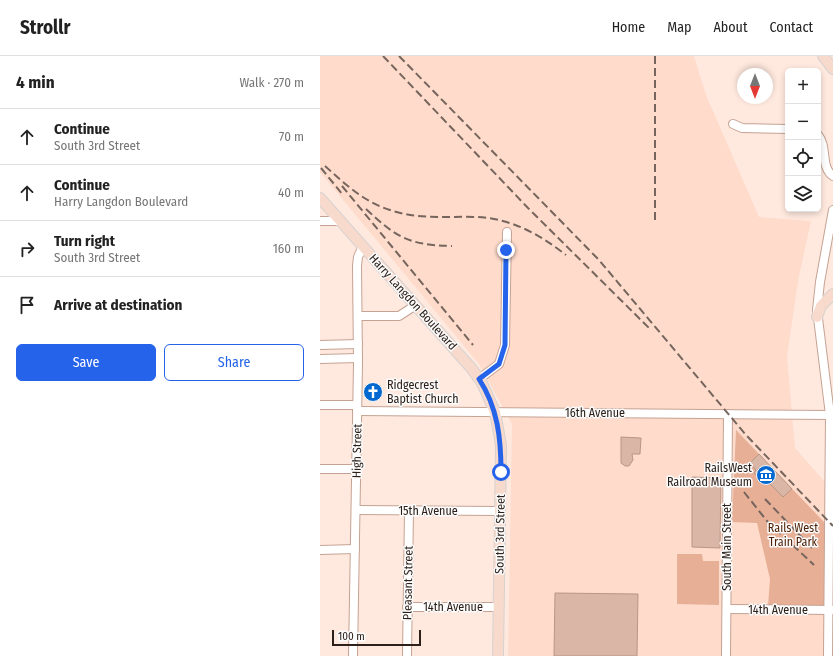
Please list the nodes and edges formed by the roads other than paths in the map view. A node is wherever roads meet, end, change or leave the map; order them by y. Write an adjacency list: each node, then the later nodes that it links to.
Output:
1 (824, 56): 2 (main road)
2 (833, 69)
3 (733, 124): 4 (street)
4 (785, 129)
5 (821, 140): 6 (street)
6 (832, 175)
7 (320, 198): 10 (main road, Harry Langdon Boulevard)
8 (833, 210): 16 (street)
9 (320, 221): 10 (street)
10 (340, 221): 12 (main road, Harry Langdon Boulevard)
11 (507, 232): 21 (street)
12 (363, 246): 14 (main road, Harry Langdon Boulevard); 15 (street, High Street)
13 (833, 294): 16 (main road)
14 (416, 305): 15 (street); 21 (main road, Harry Langdon Boulevard)
15 (358, 316): 17 (street, High Street)
16 (817, 317): 26 (street)
17 (358, 344): 18 (street); 19 (street, High Street)
18 (320, 345)
19 (358, 358): 20 (street); 23 (street, High Street)
20 (320, 359)
21 (479, 379): 24 (main road, Harry Langdon Boulevard)
22 (320, 405): 23 (street, 16th Avenue)
23 (357, 408): 24 (street, 16th Avenue); 28 (street, High Street)
24 (495, 412): 25 (street, 16th Avenue); 32 (main road, South 3rd Street)
25 (728, 414): 26 (street, 16th Avenue); 37 (street, South Main Street)
26 (832, 415): 29 (street)
27 (320, 469): 28 (street)
28 (356, 469): 30 (street, High Street)
29 (831, 494): 38 (street)
30 (356, 510): 31 (street, 15th Avenue); 33 (street, High Street)
31 (409, 510): 32 (street, 15th Avenue); 35 (street, Pleasant Street)
32 (500, 511): 36 (main road, South 3rd Street)
33 (355, 549): 34 (street); 39 (street, High Street)
34 (320, 550)
35 (408, 606): 36 (street, 14th Avenue); 40 (street, Pleasant Street)
36 (499, 607): 41 (main road, South 3rd Street)
37 (727, 609): 38 (street, 14th Avenue); 42 (street, South Main Street)
38 (831, 610): 43 (street)
39 (353, 656)
40 (407, 656)
41 (498, 656)
42 (726, 656)
43 (828, 656)

